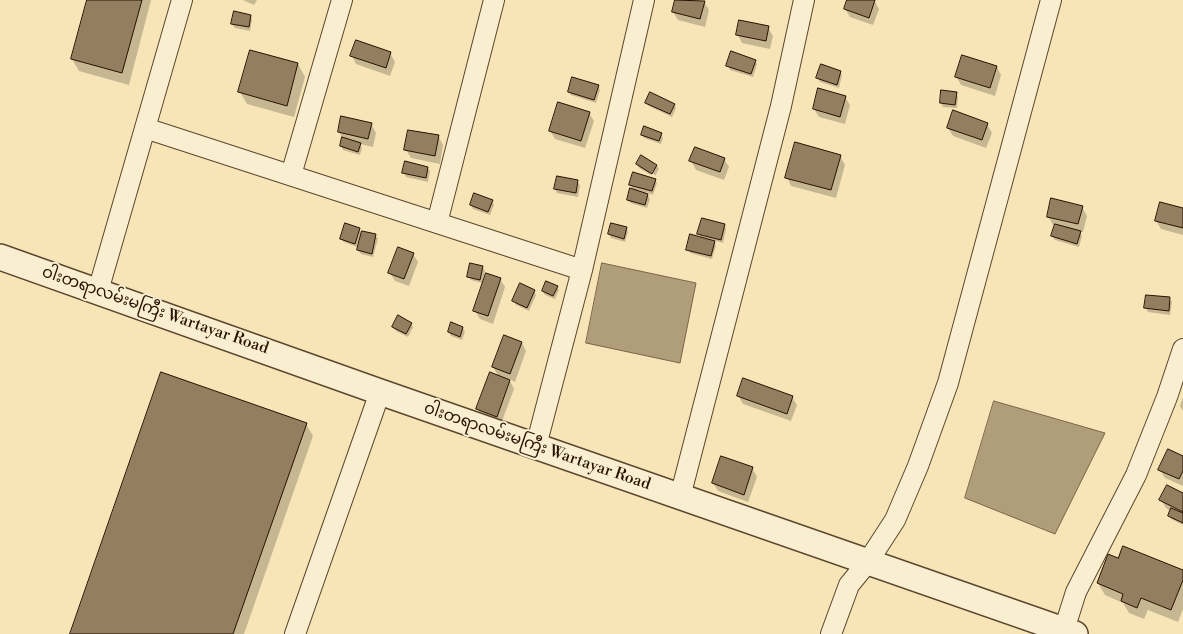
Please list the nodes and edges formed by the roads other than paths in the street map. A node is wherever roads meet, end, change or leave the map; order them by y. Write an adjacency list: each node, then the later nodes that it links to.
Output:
1 (182, 0): 7 (street)
2 (342, 0): 8 (street)
3 (494, 0): 9 (street)
4 (644, 0): 11 (street)
5 (804, 0): 16 (street)
6 (1051, 0): 17 (street)
7 (145, 128): 8 (street); 12 (street)
8 (291, 175): 9 (street)
9 (437, 223): 11 (street)
10 (0, 257): 12 (street, ဝါးတရာလမ်းမကြီး Wartayar Road)
11 (582, 270): 15 (street)
12 (98, 291): 14 (street, ဝါးတရာလမ်းမကြီး Wartayar Road)
13 (1183, 349): 18 (street)
14 (380, 392): 15 (street, ဝါးတရာလမ်းမကြီး Wartayar Road); 19 (street)
15 (536, 446): 16 (street, ဝါးတရာလမ်းမကြီး Wartayar Road)
16 (680, 497): 17 (street, ဝါးတရာလမ်းမကြီး Wartayar Road)
17 (867, 563): 18 (street, ဝါးတရာလမ်းမကြီး Wartayar Road); 20 (street)
18 (1070, 632)
19 (295, 634)
20 (831, 634)

